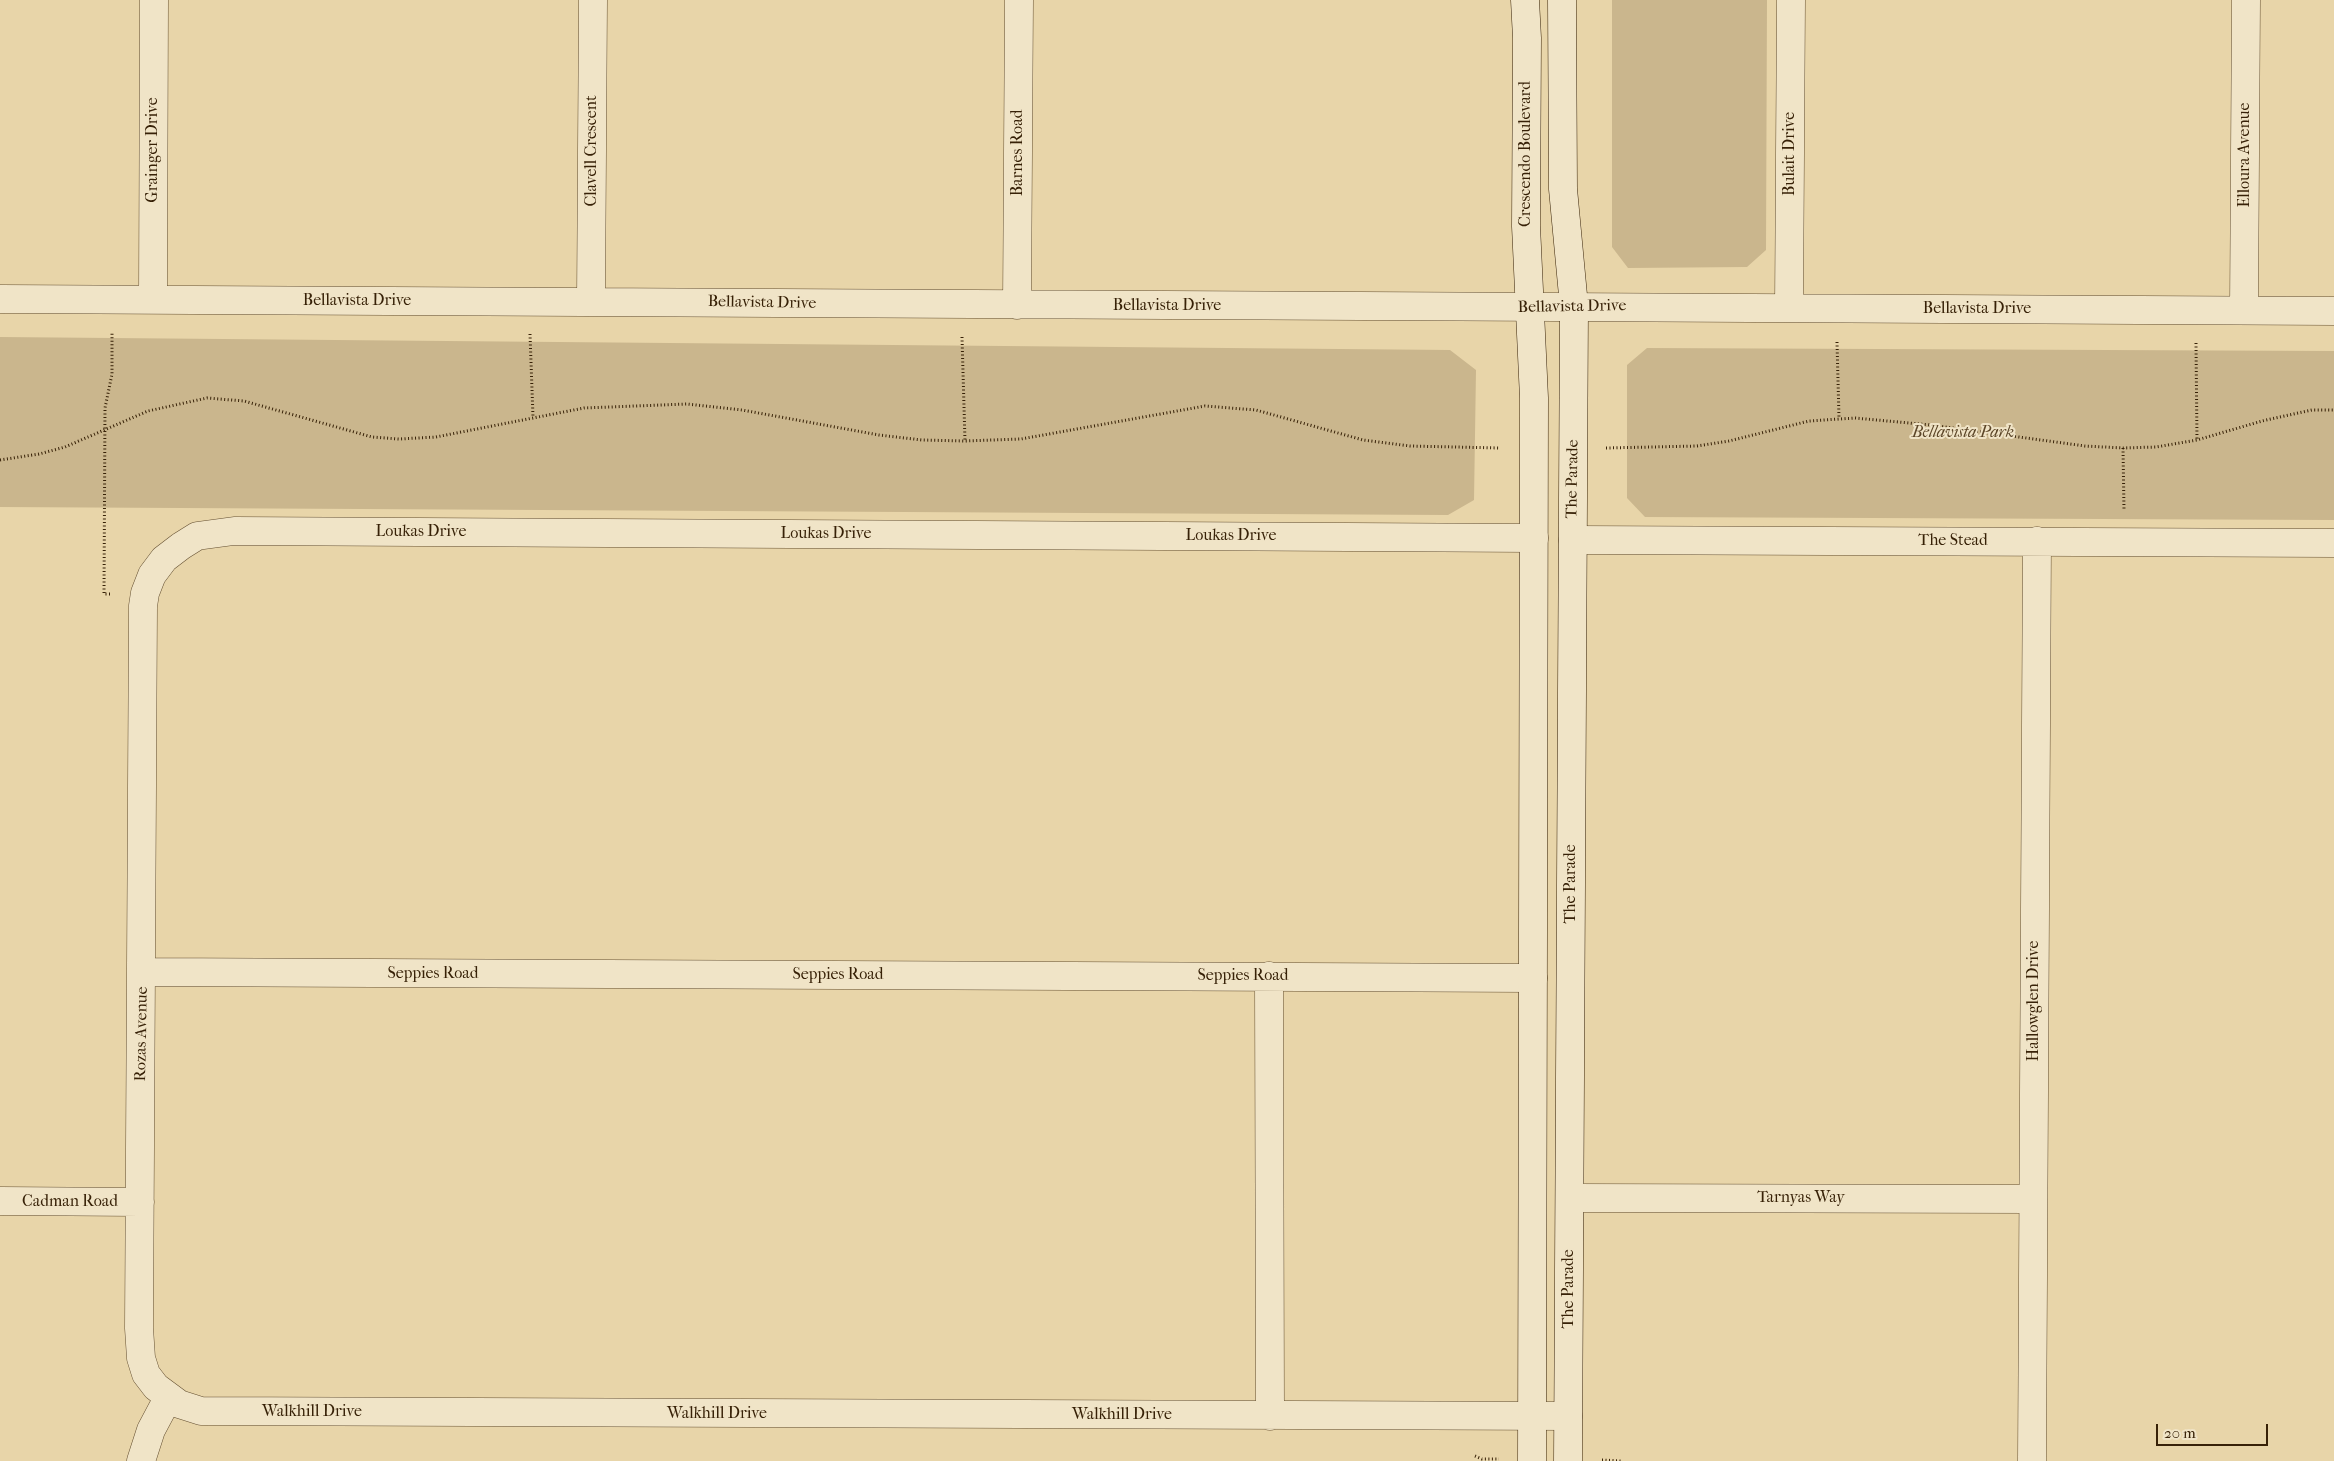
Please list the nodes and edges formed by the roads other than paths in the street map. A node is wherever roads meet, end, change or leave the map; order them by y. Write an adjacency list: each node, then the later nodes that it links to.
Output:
1 (154, 0): 9 (street, Grainger Drive)
2 (593, 0): 10 (street, Clavell Crescent)
3 (1019, 0): 11 (street, Barnes Road)
4 (1525, 0): 13 (street, Crescendo Boulevard)
5 (1562, 0): 12 (street)
6 (1791, 0): 14 (street, Bulait Drive)
7 (2246, 0): 15 (street, Elloura Avenue)
8 (0, 299): 9 (street, Bellavista Drive)
9 (153, 300): 10 (street, Bellavista Drive)
10 (591, 302): 11 (street, Bellavista Drive)
11 (1017, 305): 13 (street, Bellavista Drive)
12 (1574, 306): 13 (street, Bellavista Drive); 14 (street, Bellavista Drive); 18 (street, The Parade)
13 (1528, 308): 17 (street)
14 (1789, 308): 15 (street, Bellavista Drive)
15 (2244, 310): 16 (street, Bellavista Drive)
16 (2334, 311)
17 (1534, 538): 21 (street, Loukas Drive); 24 (street)
18 (1573, 540): 19 (street, The Stead); 25 (street, The Parade)
19 (2037, 541): 20 (street, The Stead); 26 (street, Hallowglen Drive)
20 (2334, 543)
21 (145, 593): 22 (street, Rozas Avenue)
22 (142, 972): 23 (street, Seppies Road); 28 (street, Rozas Avenue)
23 (1269, 976): 24 (street, Seppies Road); 31 (street)
24 (1533, 978): 30 (street)
25 (1570, 1198): 26 (street, Tarnyas Way); 32 (street, The Parade)
26 (2033, 1199): 36 (street, Hallowglen Drive)
27 (0, 1202): 28 (street, Cadman Road)
28 (140, 1202): 29 (street, Rozas Avenue)
29 (168, 1398): 31 (street, Walkhill Drive); 33 (street)
30 (1532, 1415): 31 (street, Walkhill Drive); 32 (street, Walkhill Drive); 34 (street)
31 (1270, 1416)
32 (1568, 1416): 35 (street, The Parade)
33 (142, 1461)
34 (1532, 1461)
35 (1568, 1461)
36 (2032, 1461)

